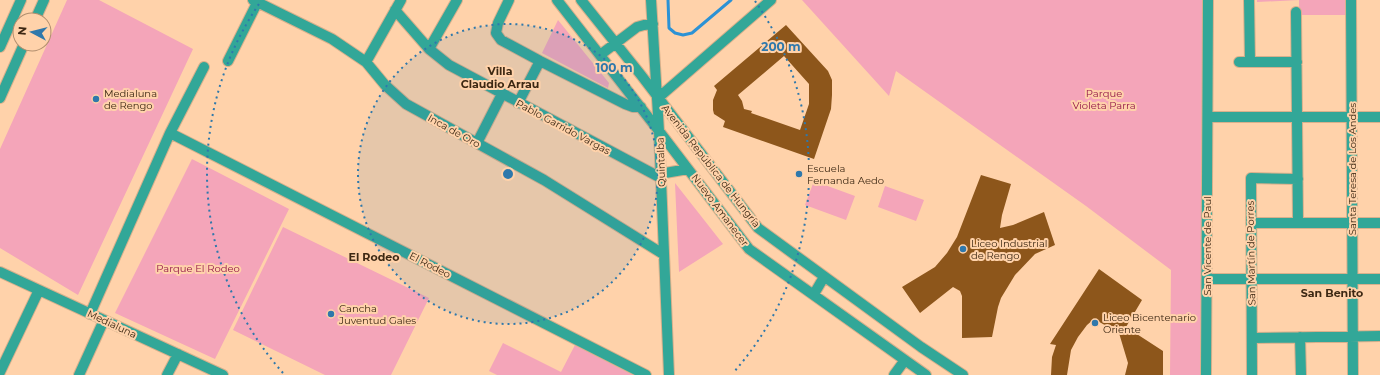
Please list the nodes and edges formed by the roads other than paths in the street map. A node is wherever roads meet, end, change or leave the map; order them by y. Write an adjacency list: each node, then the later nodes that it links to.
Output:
1 (21, 0): 19 (street)
2 (44, 0): 15 (street)
3 (401, 0): 14 (street)
4 (457, 0): 20 (street)
5 (509, 0): 24 (street)
6 (557, 0): 22 (street, Nuevo Amanecer)
7 (581, 0): 18 (street, Avenida República de Hungría)
8 (651, 0): 17 (street, Quintalba)
9 (771, 0): 32 (street)
10 (1208, 0): 35 (street, San Vicente de Paul)
11 (1249, 0): 27 (street)
12 (1351, 0): 37 (street, Santa Teresa de Los Andes)
13 (255, 1): 23 (street); 25 (street, Inca de Oro)
14 (395, 10): 20 (street, Pablo Garrido Vargas); 25 (street)
15 (39, 12)
16 (1296, 12): 28 (street)
17 (653, 24): 18 (street); 32 (street, Quintalba)
18 (615, 43): 22 (street); 32 (street, Avenida República de Hungría)
19 (0, 47)
20 (429, 49): 30 (street, Pablo Garrido Vargas)
21 (20, 52): 31 (street)
22 (600, 55): 34 (street, Nuevo Amanecer)
23 (228, 61)
24 (540, 61): 33 (street); 34 (street)
25 (366, 62): 41 (street, Inca de Oro)
26 (1239, 62): 27 (street)
27 (1250, 62): 28 (street)
28 (1297, 62): 36 (street)
29 (204, 67): 40 (street)
30 (502, 94): 33 (street, Pablo Garrido Vargas); 41 (street)
31 (0, 98)
32 (658, 98): 39 (street, Quintalba); 51 (street, Avenida República de Hungría)
33 (518, 103): 43 (street, Pablo Garrido Vargas)
34 (640, 107): 39 (street, Nuevo Amanecer)
35 (1208, 117): 36 (street); 52 (street, San Vicente de Paul)
36 (1297, 117): 37 (street); 44 (street)
37 (1352, 117): 38 (street); 47 (street, Santa Teresa de Los Andes)
38 (1380, 117)
39 (660, 131): 42 (street, Nuevo Amanecer); 43 (street, Quintalba)
40 (170, 133): 58 (street); 71 (street, El Rodeo)
41 (477, 143): 49 (street, Inca de Oro)
42 (688, 169): 43 (street); 57 (street, Nuevo Amanecer)
43 (661, 178): 49 (street, Quintalba)
44 (1298, 179): 45 (street, San Martín de Porres); 46 (street)
45 (1251, 223): 46 (street); 55 (street, San Martín de Porres)
46 (1298, 223): 47 (street)
47 (1352, 223): 48 (street); 53 (street, Santa Teresa de Los Andes)
48 (1380, 223)
49 (663, 254): 72 (street, Quintalba)
50 (0, 272): 56 (street, Medialuna)
51 (824, 277): 57 (street); 67 (street, Avenida República de Hungría)
52 (1207, 279): 55 (street); 76 (street, San Vicente de Paul)
53 (1353, 279): 54 (street); 55 (street); 62 (street, Santa Teresa de Los Andes)
54 (1380, 279)
55 (1252, 280): 63 (street, San Martín de Porres)
56 (39, 290): 58 (street, Medialuna); 66 (street)
57 (814, 294): 65 (street, Nuevo Amanecer)
58 (90, 314): 59 (street, Medialuna)
59 (104, 320): 64 (street, Medialuna); 68 (street)
60 (1380, 336): 62 (street)
61 (1300, 337): 62 (street); 63 (street); 78 (street)
62 (1353, 337): 79 (street, Santa Teresa de Los Andes)
63 (1252, 338): 77 (street, San Martín de Porres)
64 (178, 354): 69 (street); 70 (street, Medialuna)
65 (905, 360): 73 (street); 74 (street, Nuevo Amanecer)
66 (0, 372)
67 (951, 372): 75 (street, Avenida República de Hungría)
68 (79, 375)
69 (168, 375)
70 (223, 375)
71 (646, 375)
72 (669, 375)
73 (894, 375)
74 (926, 375)
75 (963, 375)
76 (1206, 375)
77 (1252, 375)
78 (1301, 375)
79 (1353, 375)

